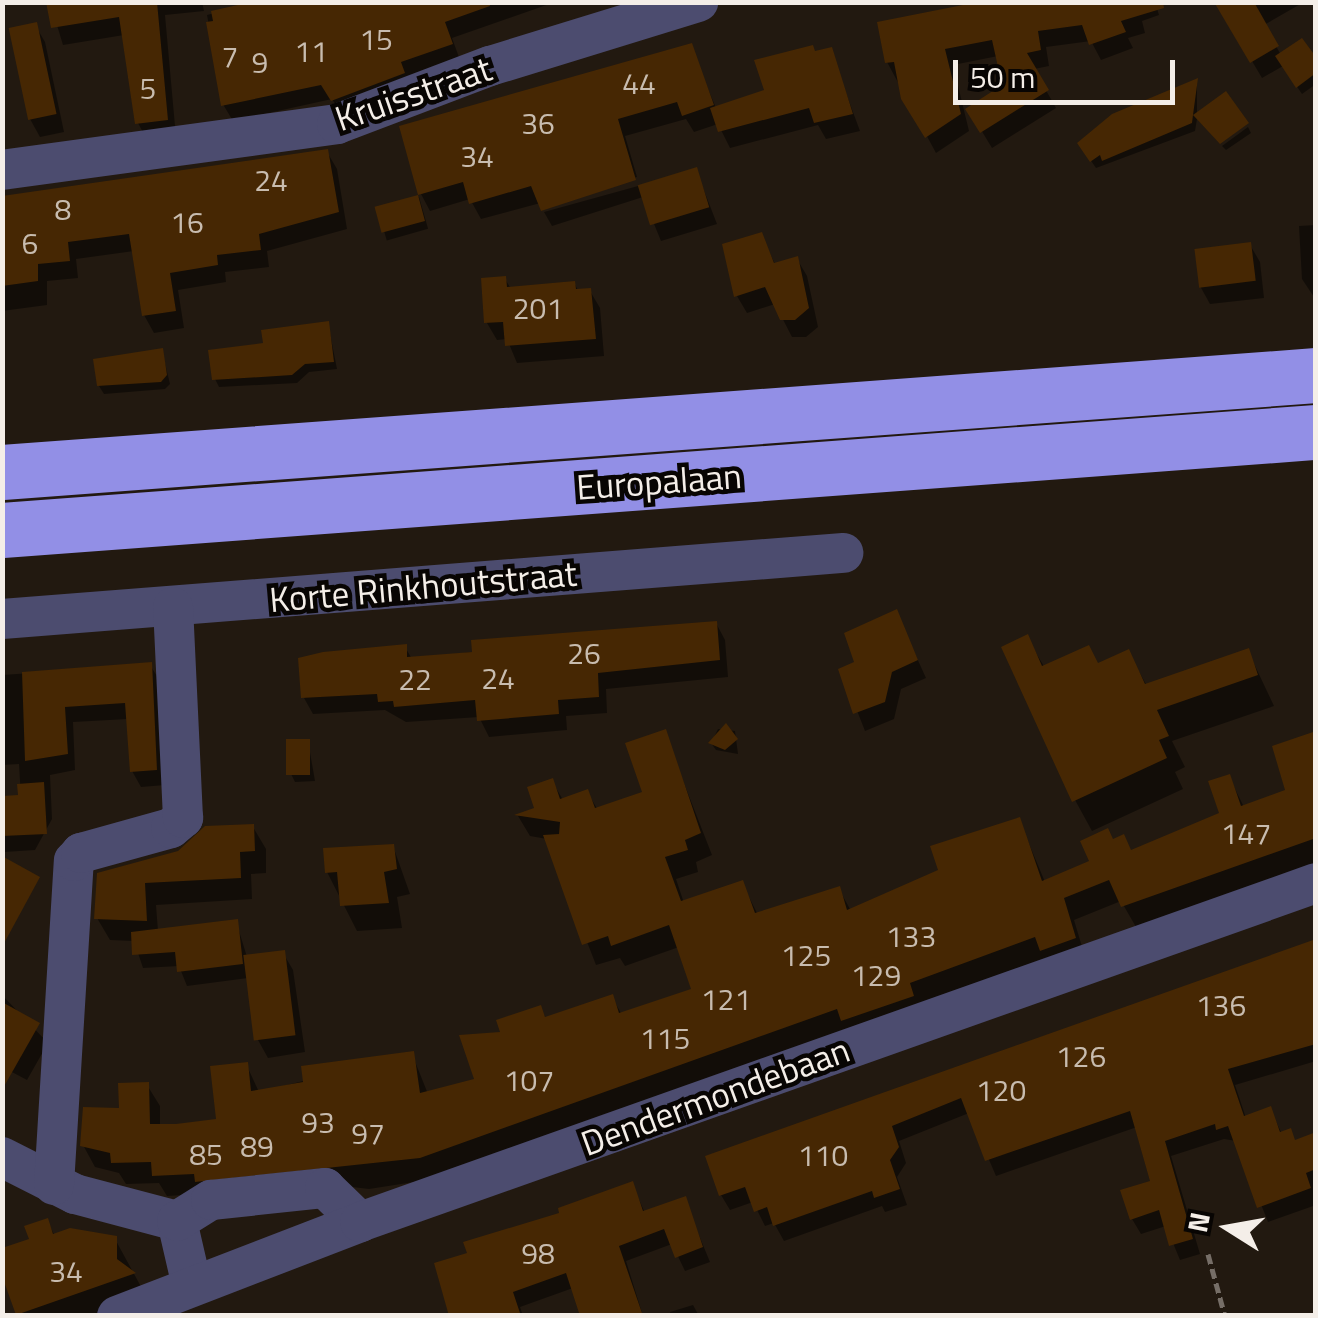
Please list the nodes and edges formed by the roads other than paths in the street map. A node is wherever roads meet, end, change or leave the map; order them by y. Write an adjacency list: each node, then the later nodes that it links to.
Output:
1 (698, 2): 2 (street, Kruisstraat)
2 (2, 170)
3 (1316, 375): 5 (highway, Europalaan)
4 (1316, 432): 6 (highway, Europalaan)
5 (2, 472)
6 (2, 530)
7 (843, 553): 8 (street, Korte Rinkhoutstraat)
8 (173, 606): 9 (street, Korte Rinkhoutstraat); 12 (street)
9 (2, 619)
10 (1316, 884): 14 (street, Dendermondebaan)
11 (2, 1156): 12 (street)
12 (54, 1185): 13 (street)
13 (177, 1221): 14 (street); 15 (street)
14 (360, 1222): 15 (street, Dendermondebaan)
15 (192, 1286): 16 (street, Dendermondebaan)
16 (121, 1315)

